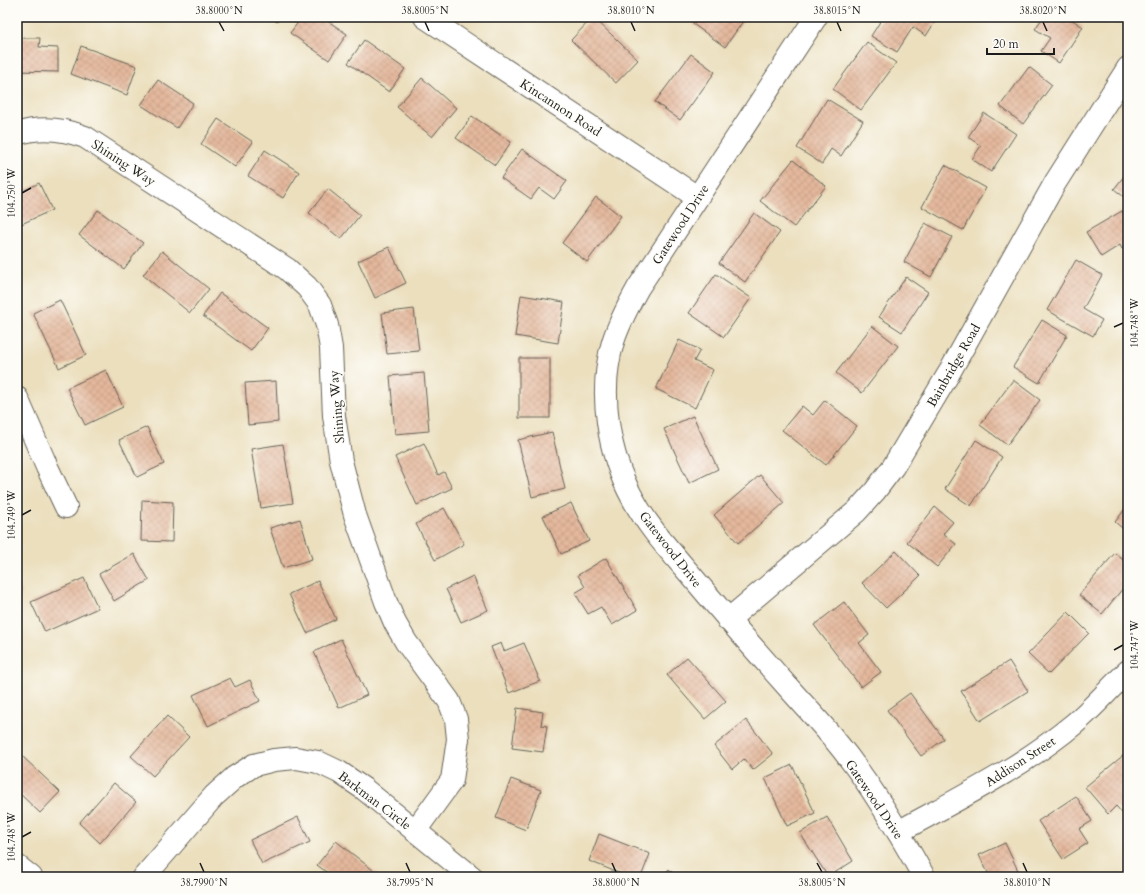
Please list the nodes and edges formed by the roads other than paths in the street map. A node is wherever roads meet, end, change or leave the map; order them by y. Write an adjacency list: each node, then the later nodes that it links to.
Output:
1 (816, 17): 5 (street, Gatewood Drive)
2 (432, 19): 5 (street, Kincannon Road)
3 (1128, 68): 8 (street, Bainbridge Road)
4 (17, 134): 10 (street, Shining Way)
5 (697, 197): 8 (street, Gatewood Drive)
6 (17, 398): 7 (street)
7 (66, 507)
8 (728, 620): 11 (street, Gatewood Drive)
9 (1128, 671): 11 (street, Addison Street)
10 (415, 831): 14 (street, Barkman Circle); 15 (street, Barkman Circle)
11 (898, 832): 16 (street, Gatewood Drive)
12 (17, 866): 13 (street)
13 (31, 877)
14 (144, 877)
15 (472, 877)
16 (924, 877)

